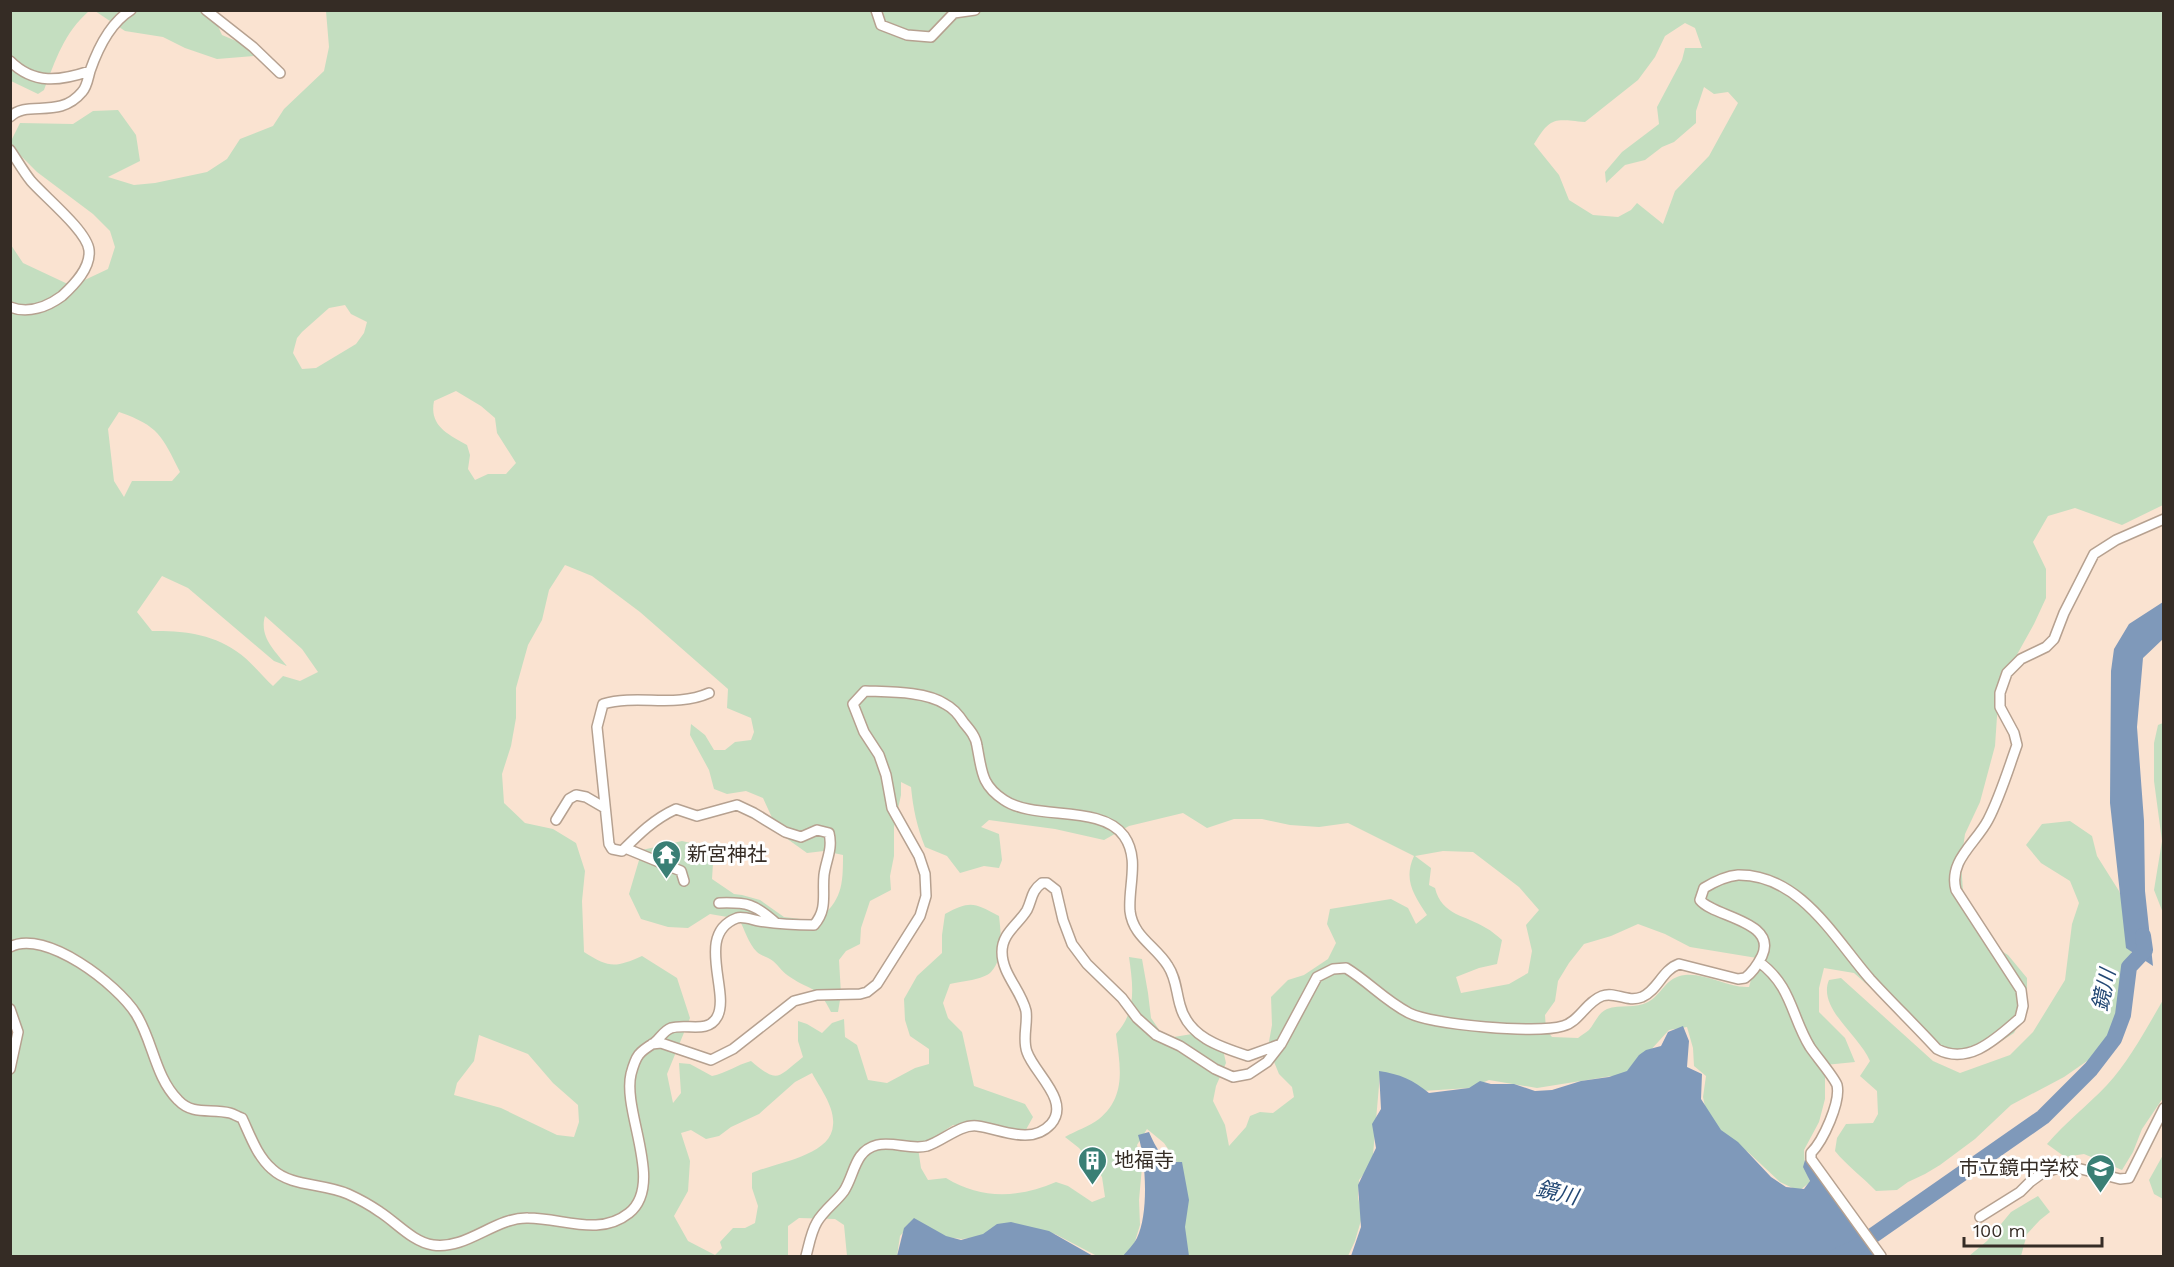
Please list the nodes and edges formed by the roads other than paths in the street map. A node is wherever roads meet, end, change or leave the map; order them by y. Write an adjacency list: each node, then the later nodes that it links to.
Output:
1 (131, 10): 6 (street)
2 (206, 10): 7 (street)
3 (876, 10): 4 (street)
4 (975, 10)
5 (10, 61): 6 (street)
6 (90, 71): 8 (street)
7 (280, 73)
8 (10, 117)
9 (10, 150): 10 (street)
10 (10, 307)
11 (2163, 519): 20 (street)
12 (709, 693): 13 (street)
13 (605, 808): 14 (street); 15 (street)
14 (556, 820)
15 (625, 848): 16 (street); 18 (street)
16 (684, 881)
17 (719, 903): 18 (street)
18 (776, 923): 22 (street)
19 (10, 946): 22 (street)
20 (1759, 962): 23 (street); 28 (street)
21 (10, 1010): 24 (street)
22 (652, 1044): 23 (street)
23 (1281, 1044): 27 (street)
24 (10, 1069)
25 (2163, 1108): 26 (street)
26 (1980, 1216)
27 (806, 1257)
28 (1881, 1257)

